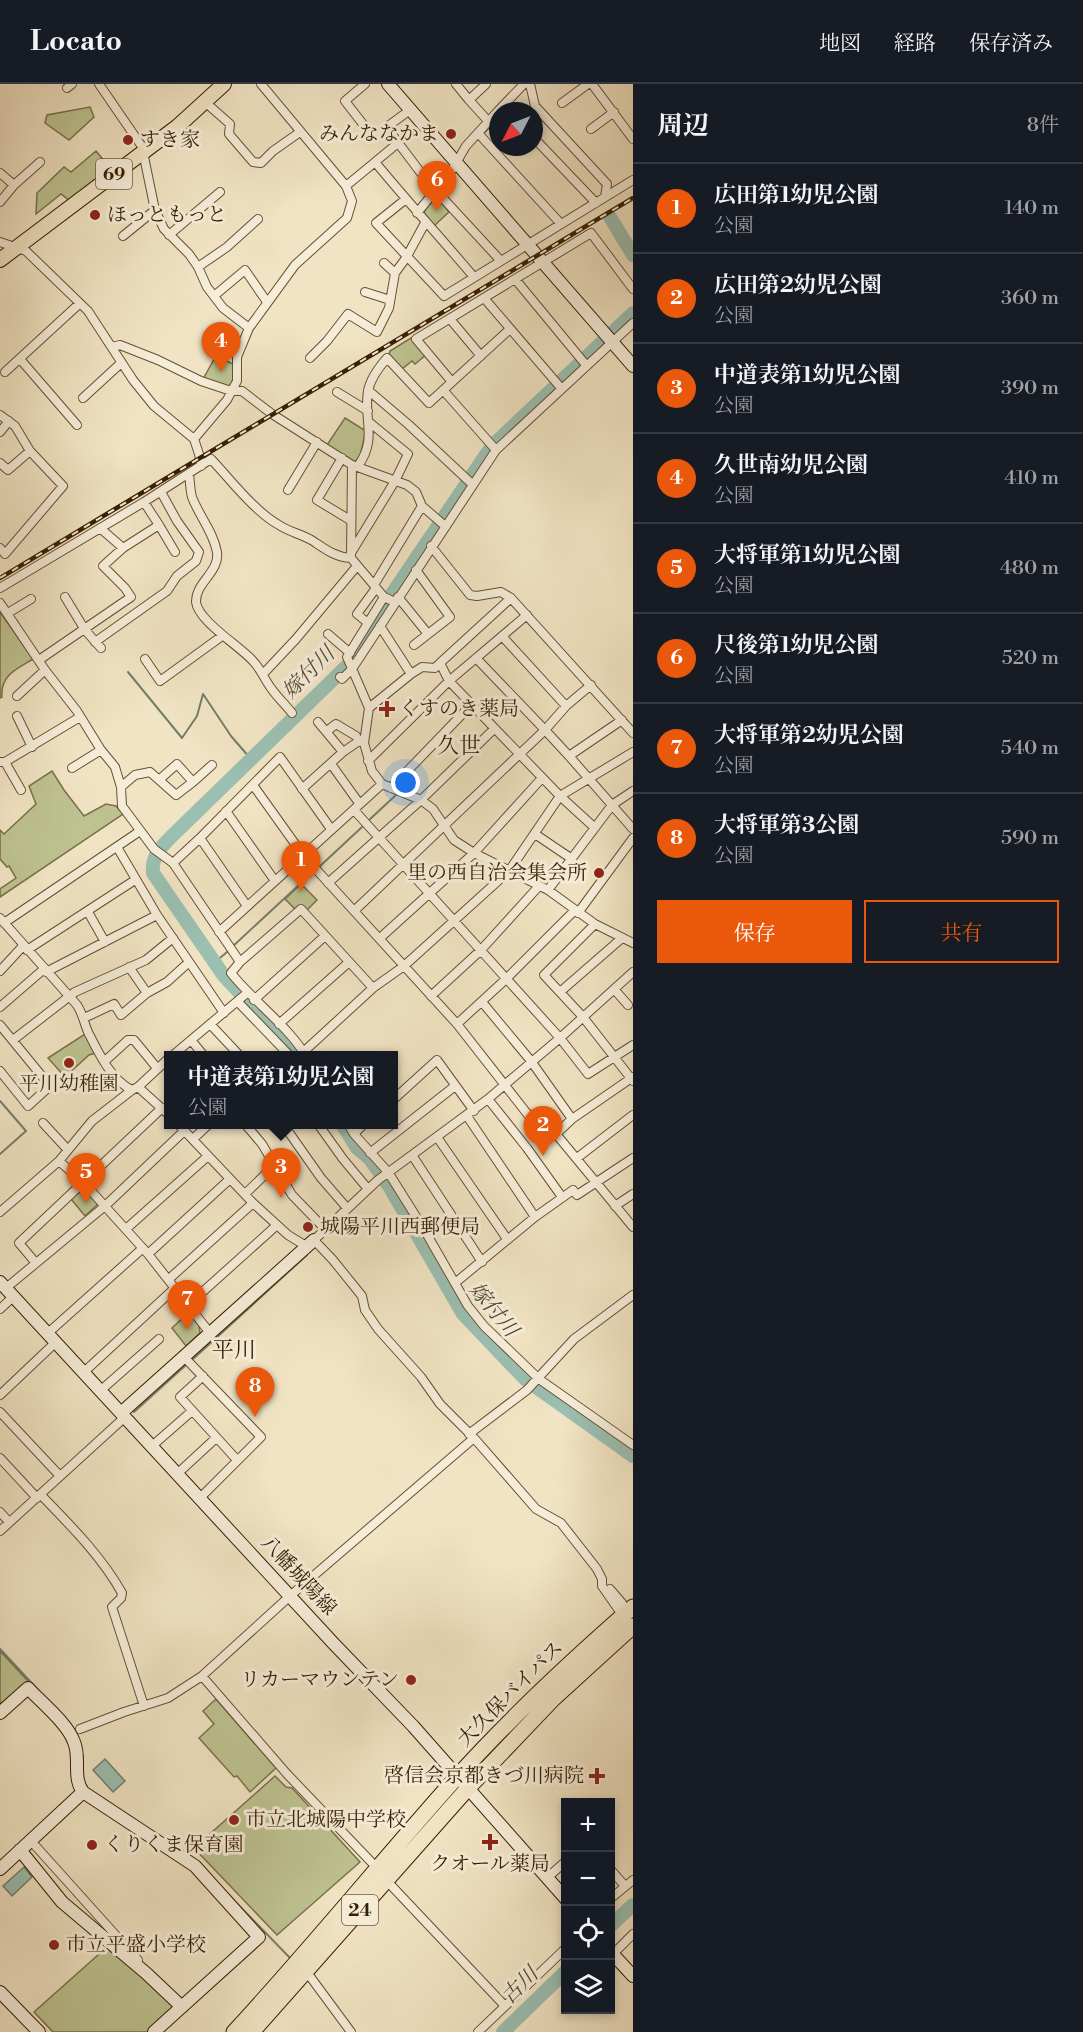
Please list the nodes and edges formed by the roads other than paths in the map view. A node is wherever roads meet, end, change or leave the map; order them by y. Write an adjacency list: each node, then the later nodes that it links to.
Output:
1 (99, 84): 26 (street)
2 (224, 84): 13 (main road, 69)
3 (365, 84): 19 (street)
4 (388, 84): 16 (street)
5 (456, 84): 12 (street)
6 (486, 84): 12 (street)
7 (524, 84): 14 (street)
8 (530, 84): 36 (street)
9 (588, 84): 15 (street)
10 (592, 84): 17 (street)
11 (265, 86): 21 (street)
12 (469, 100): 18 (street)
13 (205, 102): 21 (street); 26 (main road, 69)
14 (509, 102)
15 (562, 103)
16 (410, 110): 19 (street); 29 (street)
17 (614, 112): 20 (street); 23 (street)
18 (489, 122): 22 (street)
19 (387, 128): 24 (street)
20 (591, 129)
21 (300, 132): 33 (street)
22 (478, 133): 29 (street); 44 (street)
23 (633, 139)
24 (398, 143): 28 (street); 34 (street)
25 (543, 147): 39 (street)
26 (144, 152): 40 (street); 49 (main road, 69)
27 (40, 162): 32 (street)
28 (375, 162): 33 (street); 37 (street)
29 (455, 162): 34 (street); 48 (street)
30 (0, 173): 32 (street)
31 (633, 180): 36 (street)
32 (14, 185): 38 (street)
33 (346, 186): 64 (street)
34 (435, 189): 41 (street); 52 (street)
35 (220, 192): 45 (street)
36 (605, 197): 39 (street)
37 (406, 199): 41 (street); 50 (street)
38 (0, 201)
39 (596, 203): 44 (street)
40 (155, 210): 45 (street); 46 (street)
41 (417, 213): 43 (street)
42 (258, 219): 55 (street)
43 (425, 223): 50 (street); 57 (street)
44 (561, 224): 48 (street)
45 (169, 235): 55 (street)
46 (123, 236)
47 (0, 242): 49 (street)
48 (528, 244): 52 (street); 53 (street)
49 (16, 247): 51 (main road, 69); 65 (street)
50 (406, 258): 56 (street); 57 (street)
51 (0, 260)
52 (501, 261): 57 (street)
53 (543, 262): 58 (street); 59 (street); 70 (street)
54 (384, 263): 56 (street)
55 (198, 267): 61 (street)
56 (395, 273): 63 (street)
57 (473, 276)
58 (515, 279): 62 (street); 75 (street)
59 (633, 289)
60 (365, 292): 63 (street)
61 (214, 296): 64 (street); 68 (street)
62 (484, 298): 66 (street); 69 (street)
63 (390, 300): 73 (street)
64 (267, 302): 68 (street)
65 (79, 304): 71 (street); 74 (street)
66 (450, 319): 72 (street); 79 (street)
67 (633, 322): 70 (street)
68 (249, 328): 83 (street)
69 (510, 329): 72 (street); 80 (street)
70 (609, 338): 75 (street); 77 (street)
71 (112, 347): 76 (street); 83 (street)
72 (481, 356): 79 (street)
73 (310, 358)
74 (20, 359): 78 (street); 90 (street)
75 (584, 362): 80 (street)
76 (120, 364): 85 (street); 92 (street)
77 (633, 366)
78 (5, 372)
79 (453, 382): 82 (street)
80 (558, 385): 94 (street)
81 (368, 390): 82 (street); 86 (street); 102 (street)
82 (443, 390): 94 (street)
83 (231, 391): 92 (street); 93 (street)
84 (337, 392): 86 (street)
85 (83, 398)
86 (368, 411): 89 (street)
87 (0, 415): 88 (street)
88 (9, 421): 91 (street); 95 (street)
89 (369, 422): 98 (street); 101 (street)
90 (77, 425)
91 (0, 432)
92 (194, 439): 99 (street)
93 (317, 442): 96 (street); 103 (street)
94 (493, 446): 102 (street)
95 (30, 451): 97 (street); 112 (street)
96 (342, 458): 98 (street); 107 (street)
97 (0, 463)
98 (355, 465): 101 (street); 107 (street)
99 (201, 466): 100 (street); 115 (street)
100 (189, 474): 104 (street); 133 (street)
101 (395, 481): 106 (street); 115 (street)
102 (472, 484): 109 (street)
103 (288, 490)
104 (161, 492): 105 (street); 130 (street)
105 (144, 502): 108 (street); 110 (street)
106 (422, 506): 109 (street); 118 (street)
107 (350, 520): 115 (street)
108 (159, 525): 113 (street); 114 (street)
109 (445, 526): 111 (street)
110 (100, 528): 113 (street); 119 (street)
111 (431, 546): 117 (street); 122 (street)
112 (0, 548)
113 (123, 548): 130 (street)
114 (175, 552)
115 (351, 556): 116 (street)
116 (357, 566): 118 (street); 143 (street)
117 (416, 570): 124 (street); 132 (street)
118 (375, 587): 121 (street); 128 (street)
119 (0, 588)
120 (65, 597): 130 (street)
121 (384, 597): 124 (street); 128 (street)
122 (511, 598): 127 (street); 140 (street)
123 (31, 599): 126 (street)
124 (397, 600): 129 (street); 132 (street)
125 (0, 603): 126 (street)
126 (8, 613): 139 (street)
127 (527, 615): 134 (street); 147 (street)
128 (368, 623): 136 (street)
129 (380, 626): 141 (street); 144 (street)
130 (85, 630): 139 (street)
131 (328, 634): 136 (street)
132 (428, 634): 135 (street)
133 (222, 636): 138 (street); 143 (street)
134 (502, 636): 137 (street); 150 (street)
135 (414, 645)
136 (348, 655): 141 (street)
137 (476, 658): 146 (street); 158 (street)
138 (145, 659)
139 (39, 660): 142 (street)
140 (440, 663): 144 (street); 146 (street)
141 (352, 669): 145 (street); 151 (street)
142 (45, 670): 148 (street); 154 (street)
143 (264, 673): 152 (street)
144 (411, 674): 151 (street)
145 (340, 676)
146 (449, 681): 149 (street); 168 (street)
147 (591, 685): 150 (street); 155 (street)
148 (17, 696)
149 (472, 704): 157 (street); 180 (street)
150 (566, 706): 158 (street)
151 (369, 708): 161 (street)
152 (292, 712)
153 (17, 716): 162 (street)
154 (80, 717): 162 (street); 163 (street)
155 (622, 720): 160 (street); 167 (street)
156 (318, 722): 159 (street)
157 (494, 729): 166 (street); 185 (street)
158 (545, 730): 166 (street); 167 (street)
159 (327, 731): 161 (street); 164 (street)
160 (633, 733)
161 (361, 742): 164 (street); 168 (street)
162 (32, 747): 169 (street)
163 (101, 750): 172 (street); 179 (street)
164 (343, 752): 170 (street)
165 (633, 752): 174 (street)
166 (520, 754): 173 (street); 189 (street)
167 (569, 756): 174 (street)
168 (368, 761): 177 (street)
169 (2, 762): 181 (street)
170 (331, 764): 182 (street); 187 (street)
171 (212, 765): 176 (street)
172 (72, 768)
173 (542, 778): 184 (street); 199 (street)
174 (589, 778): 184 (street); 186 (street)
175 (160, 779): 176 (street); 176 (street); 179 (street)
176 (193, 782)
177 (381, 784): 180 (street); 187 (street)
178 (253, 785): 182 (street); 188 (street); 200 (street)
179 (121, 786): 193 (street)
180 (391, 788): 185 (street)
181 (21, 789)
182 (302, 789): 191 (street)
183 (633, 791): 186 (street)
184 (560, 796): 190 (street); 194 (street)
185 (421, 800): 189 (street); 196 (street)
186 (612, 805): 190 (street); 192 (street)
187 (357, 806): 191 (street); 196 (street)
188 (226, 811): 195 (street); 206 (street)
189 (445, 827): 199 (street); 203 (street)
190 (595, 828): 201 (street)
191 (331, 829): 200 (street)
192 (633, 829)
193 (140, 831): 198 (street); 202 (street)
194 (535, 834): 201 (street); 204 (street)
195 (200, 838): 202 (street); 211 (street)
196 (378, 838): 203 (street); 207 (street)
197 (633, 838): 213 (street)
198 (117, 847): 205 (street); 216 (street)
199 (474, 853): 204 (street); 210 (street)
200 (303, 855): 206 (street); 207 (street)
201 (572, 859): 209 (street)
202 (173, 863): 219 (street)
203 (403, 866): 210 (street); 212 (street)
204 (509, 871): 208 (street); 217 (street)
205 (135, 880): 214 (street); 215 (street)
206 (275, 881): 211 (street)
207 (328, 883): 212 (street)
208 (539, 886): 209 (street); 227 (street)
209 (548, 890): 213 (street)
210 (428, 893): 217 (street); 222 (street)
211 (248, 906): 219 (street)
212 (354, 911): 222 (street)
213 (577, 911): 218 (street); 236 (street)
214 (88, 912): 224 (street); 226 (street)
215 (157, 915): 221 (street); 224 (street)
216 (2, 921): 226 (street)
217 (454, 922): 227 (street); 231 (street)
218 (595, 924): 223 (street); 239 (street)
219 (219, 932): 229 (street)
220 (325, 936): 229 (street); 230 (street); 241 (street)
221 (173, 938): 228 (street); 232 (street)
222 (380, 938): 231 (street)
223 (622, 938): 225 (street); 239 (street)
224 (105, 942): 234 (street)
225 (633, 943)
226 (25, 948): 233 (street); 234 (street)
227 (481, 950): 236 (street); 242 (street)
228 (189, 962): 240 (street); 248 (street)
229 (240, 962): 241 (street)
230 (348, 963): 237 (street); 252 (street)
231 (404, 966): 237 (street); 242 (street)
232 (129, 967): 240 (street); 243 (street)
233 (0, 971)
234 (45, 971): 243 (street); 247 (street)
235 (633, 972): 238 (street)
236 (506, 979): 245 (street); 255 (street)
237 (373, 988): 264 (street)
238 (614, 989): 246 (street); 249 (street)
239 (560, 992): 249 (street)
240 (147, 993): 250 (street)
241 (250, 996): 244 (street); 252 (street)
242 (431, 996): 253 (street)
243 (69, 997): 250 (street); 257 (street)
244 (238, 1002): 248 (street); 262 (street)
245 (482, 1002): 253 (street); 267 (street)
246 (628, 1005)
247 (0, 1007)
248 (224, 1013): 251 (street)
249 (583, 1017): 255 (street); 265 (street)
250 (84, 1018): 266 (street)
251 (210, 1024): 256 (street); 261 (street)
252 (279, 1024): 263 (street)
253 (457, 1024): 272 (street)
254 (0, 1025): 257 (street)
255 (560, 1038): 265 (street); 267 (street)
256 (191, 1040): 259 (street); 260 (street)
257 (13, 1041): 270 (street)
258 (633, 1045): 265 (street)
259 (178, 1051)
260 (200, 1051)
261 (235, 1051)
262 (285, 1051)
263 (301, 1051)
264 (306, 1051)
265 (615, 1059): 271 (street)
266 (105, 1061): 269 (street); 274 (street)
267 (531, 1061): 272 (street); 281 (street)
268 (164, 1062): 269 (street)
269 (157, 1068): 274 (street)
270 (0, 1071)
271 (632, 1079): 281 (street)
272 (504, 1084): 276 (street); 292 (street)
273 (455, 1086): 275 (street); 279 (street); 296 (street)
274 (135, 1088): 277 (street); 295 (street)
275 (398, 1095)
276 (488, 1099): 279 (street); 310 (street)
277 (164, 1110)
278 (164, 1112): 306 (street)
279 (470, 1113): 293 (street); 316 (street)
280 (633, 1115): 299 (street)
281 (572, 1119): 292 (street)
282 (43, 1123): 295 (street)
283 (180, 1129): 312 (street)
284 (182, 1129): 294 (street)
285 (204, 1129): 294 (street)
286 (249, 1129): 302 (street)
287 (286, 1129): 314 (street)
288 (321, 1129): 307 (street)
289 (351, 1129): 291 (street)
290 (360, 1129): 291 (street)
291 (354, 1134): 296 (street)
292 (556, 1134): 299 (street)
293 (437, 1137): 297 (street); 321 (street)
294 (193, 1139): 298 (street)
295 (68, 1150): 301 (street)
296 (370, 1153): 303 (street)
297 (412, 1155): 303 (street); 325 (street)
298 (208, 1156): 304 (street); 319 (street)
299 (577, 1158): 305 (street)
300 (633, 1158): 305 (street)
301 (59, 1161): 306 (street); 315 (street)
302 (275, 1165): 308 (street); 320 (street)
303 (386, 1173): 307 (street); 327 (street)
304 (230, 1179): 308 (street); 323 (street)
305 (597, 1182): 310 (street); 313 (street)
306 (84, 1183): 312 (street); 324 (street)
307 (368, 1189): 314 (street)
308 (244, 1194): 311 (street)
309 (633, 1194): 313 (street)
310 (562, 1197): 316 (street)
311 (253, 1203): 317 (street); 326 (street)
312 (105, 1206): 319 (street); 324 (street)
313 (615, 1206): 318 (street)
314 (347, 1208): 320 (street)
315 (0, 1212)
316 (535, 1216): 321 (street)
317 (277, 1225): 322 (street); 331 (street)
318 (633, 1227)
319 (126, 1229): 323 (street)
320 (326, 1230): 322 (street)
321 (507, 1239): 325 (street)
322 (310, 1243): 333 (street); 345 (street)
323 (145, 1251): 326 (street); 334 (street)
324 (35, 1262): 329 (street)
325 (482, 1262): 327 (street)
326 (169, 1279): 328 (street)
327 (455, 1283): 339 (street)
328 (176, 1288): 331 (street); 337 (street)
329 (7, 1289): 332 (street); 334 (street, 八幡城陽線)
330 (633, 1295): 339 (street)
331 (188, 1305): 333 (street)
332 (0, 1309)
333 (210, 1333): 336 (street)
334 (52, 1338): 337 (street, 八幡城陽線); 341 (street)
335 (159, 1339): 340 (street)
336 (184, 1357): 338 (street); 344 (street)
337 (84, 1372): 340 (street, 八幡城陽線)
338 (203, 1377): 342 (street); 350 (street)
339 (539, 1379): 345 (street); 347 (street)
340 (100, 1391): 344 (street, 八幡城陽線)
341 (0, 1395)
342 (192, 1411): 346 (street); 348 (street)
343 (0, 1412): 352 (street)
344 (123, 1415): 348 (street, 八幡城陽線); 352 (street)
345 (472, 1436): 358 (street); 359 (street)
346 (216, 1438): 350 (street); 351 (street)
347 (633, 1445)
348 (152, 1446): 351 (street, 八幡城陽線)
349 (0, 1458): 353 (street)
350 (237, 1460): 354 (street)
351 (177, 1474): 354 (street, 八幡城陽線)
352 (60, 1476): 353 (street)
353 (39, 1497): 356 (street); 361 (street)
354 (200, 1498): 358 (street, 八幡城陽線)
355 (0, 1512): 356 (street)
356 (9, 1522): 357 (street)
357 (0, 1531)
358 (290, 1596): 360 (street); 364 (street, 八幡城陽線)
359 (629, 1618): 364 (highway, 大久保バイパス / 24)
360 (202, 1676): 361 (street); 370 (street)
361 (144, 1706): 363 (street)
362 (0, 1713): 365 (street)
363 (80, 1729)
364 (463, 1782): 370 (highway, 大久保バイパス / 24); 372 (street, 八幡城陽線)
365 (83, 1792): 366 (street); 386 (street)
366 (31, 1841): 367 (street); 382 (street)
367 (20, 1850): 369 (street); 382 (street)
368 (561, 1865): 372 (street)
369 (0, 1869)
370 (382, 1874): 381 (highway, 大久保バイパス / 24); 385 (street); 389 (highway, 大久保バイパス / 24)
371 (615, 1874): 374 (street)
372 (547, 1878): 375 (street, 八幡城陽線)
373 (633, 1880): 374 (street)
374 (626, 1886): 376 (street)
375 (561, 1893)
376 (615, 1895)
377 (633, 1934): 378 (street)
378 (615, 1949)
379 (561, 1953): 385 (street)
380 (615, 1956): 383 (street)
381 (306, 1971): 390 (highway, 大久保バイパス / 24); 391 (street)
382 (146, 1973): 386 (street)
383 (633, 1977)
384 (0, 1993): 387 (street)
385 (505, 2006): 392 (street)
386 (182, 2007): 388 (street)
387 (39, 2032)
388 (154, 2032)
389 (234, 2032)
390 (252, 2032)
391 (351, 2032)
392 (478, 2032)

